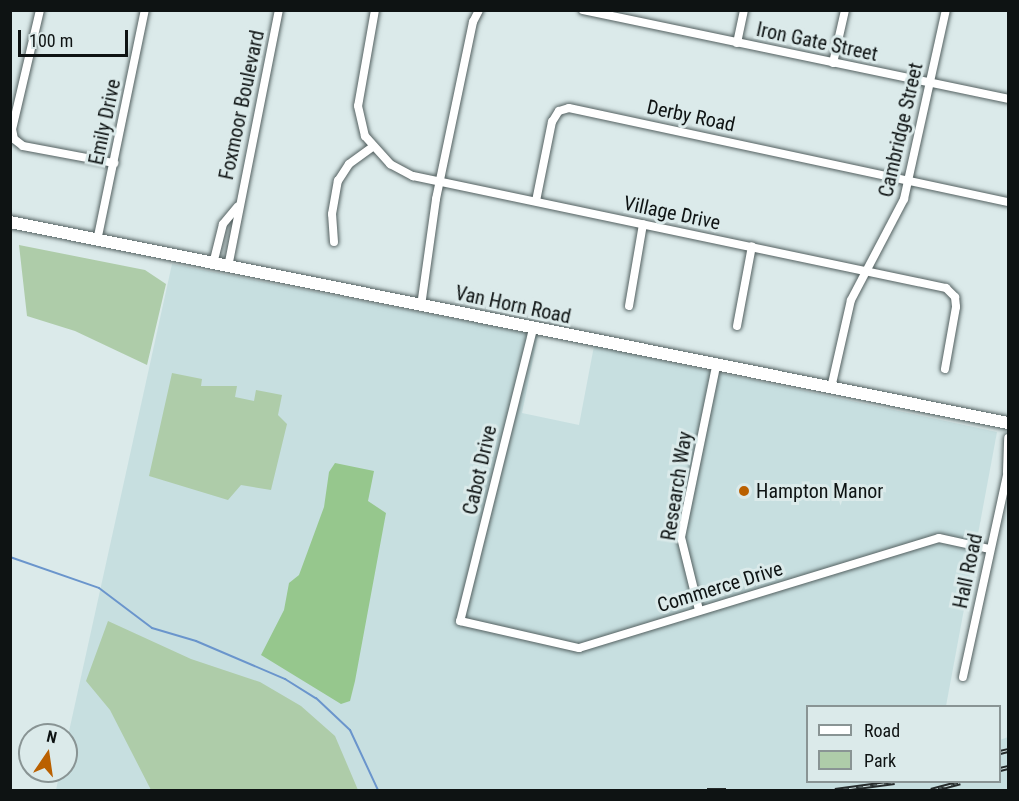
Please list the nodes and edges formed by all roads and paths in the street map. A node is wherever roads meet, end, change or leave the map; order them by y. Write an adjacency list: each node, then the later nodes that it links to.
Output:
1 (40, 10): 15 (street)
2 (145, 10): 15 (street, Emily Drive)
3 (279, 10): 20 (street, Foxmoor Boulevard)
4 (375, 10): 14 (street)
5 (479, 10): 17 (street)
6 (583, 10): 10 (street, Iron Gate Street)
7 (744, 10): 10 (street)
8 (845, 10): 11 (street)
9 (946, 10): 12 (street, Cambridge Street)
10 (737, 43): 11 (street, Iron Gate Street)
11 (833, 63): 12 (street, Iron Gate Street)
12 (930, 82): 13 (street, Iron Gate Street); 16 (street, Cambridge Street)
13 (1008, 99)
14 (372, 147): 17 (street, Village Drive); 24 (street)
15 (114, 164): 23 (street, Emily Drive)
16 (908, 178): 18 (street, Derby Road); 19 (street); 28 (street, Cambridge Street)
17 (440, 181): 18 (street, Village Drive); 29 (street)
18 (536, 201): 22 (street, Village Drive)
19 (1008, 202)
20 (238, 205): 26 (street, Foxmoor Boulevard); 27 (street, Foxmoor Boulevard)
21 (10, 222): 23 (main road, Van Horn Road)
22 (643, 224): 25 (street, Village Drive); 30 (street)
23 (98, 241): 26 (main road, Van Horn Road)
24 (334, 242)
25 (752, 246): 28 (street, Village Drive); 31 (street)
26 (213, 264): 27 (main road, Van Horn Road)
27 (228, 267): 29 (main road, Van Horn Road)
28 (867, 270): 34 (street, Village Drive); 35 (street, Cambridge Street)
29 (421, 306): 32 (main road, Van Horn Road)
30 (629, 306)
31 (737, 326)
32 (533, 329): 33 (main road, Van Horn Road); 41 (street, Cabot Drive)
33 (716, 366): 35 (main road, Van Horn Road); 40 (street, Research Way)
34 (945, 369)
35 (831, 388): 36 (main road, Van Horn Road)
36 (1008, 423)
37 (1008, 438): 38 (street, Hall Road)
38 (1008, 471): 39 (street, Hall Road)
39 (989, 549): 40 (street, Commerce Drive); 42 (street, Hall Road)
40 (699, 610): 41 (street, Commerce Drive)
41 (460, 621)
42 (963, 677)

